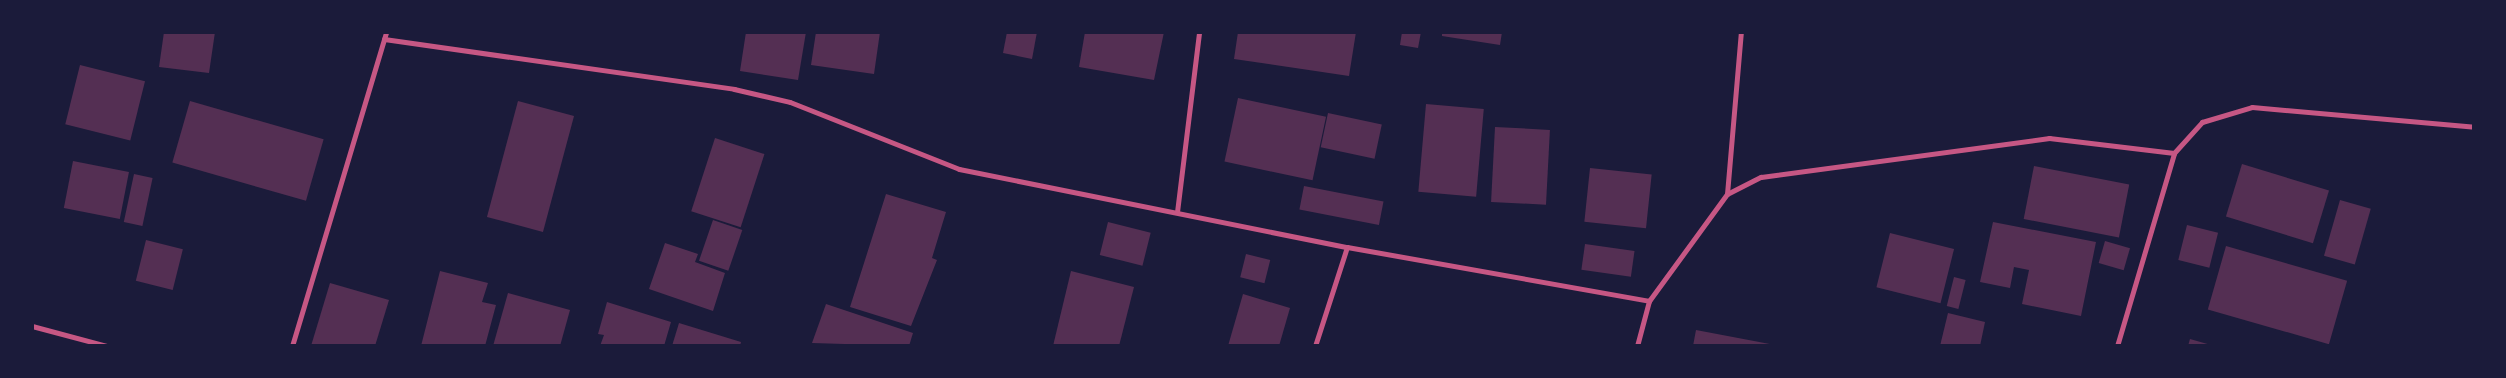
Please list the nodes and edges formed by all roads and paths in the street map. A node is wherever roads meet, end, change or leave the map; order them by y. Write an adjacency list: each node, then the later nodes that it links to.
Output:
1 (386, 32): 4 (street)
2 (1199, 32): 8 (street)
3 (1741, 32): 7 (street)
4 (384, 39): 8 (street); 13 (street)
5 (2474, 127): 6 (street)
6 (2174, 153): 7 (street); 16 (street)
7 (1727, 194): 10 (street)
8 (1177, 212): 9 (street)
9 (1346, 247): 10 (street); 14 (street)
10 (1649, 301): 15 (street)
11 (32, 326): 12 (street)
12 (108, 346)
13 (292, 346)
14 (1315, 346)
15 (1637, 346)
16 (2118, 346)

